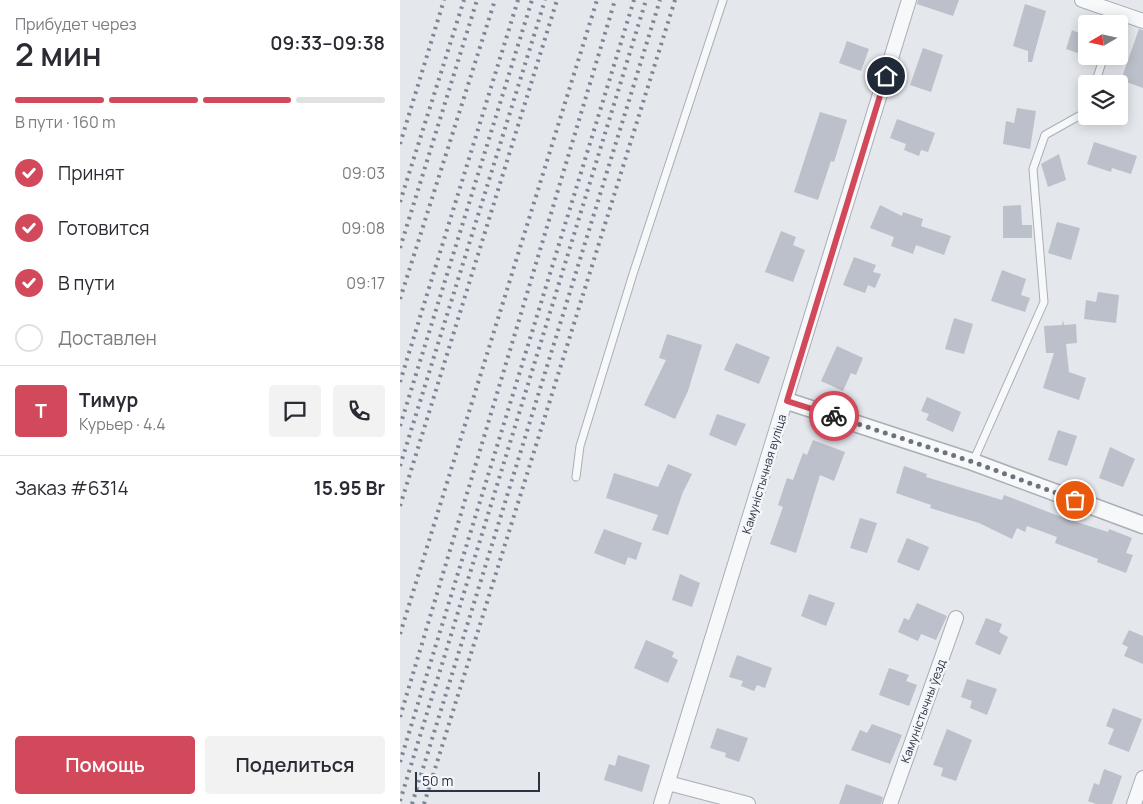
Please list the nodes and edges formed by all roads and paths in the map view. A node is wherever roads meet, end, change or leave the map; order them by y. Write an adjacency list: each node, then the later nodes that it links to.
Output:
1 (724, 0): 8 (lane)
2 (909, 0): 6 (street, Камуністычная вуліца)
3 (1082, 0): 4 (street)
4 (1143, 21)
5 (1078, 116): 7 (lane)
6 (787, 401): 7 (street); 12 (street, Камуністычная вуліца)
7 (973, 462): 9 (street)
8 (576, 477)
9 (1143, 525)
10 (956, 618): 15 (street, Камуністычны ўезд)
11 (1143, 778): 16 (street)
12 (668, 783): 13 (street, Камуністычная вуліца); 14 (street)
13 (662, 804)
14 (748, 804)
15 (890, 804)
16 (1134, 804)

